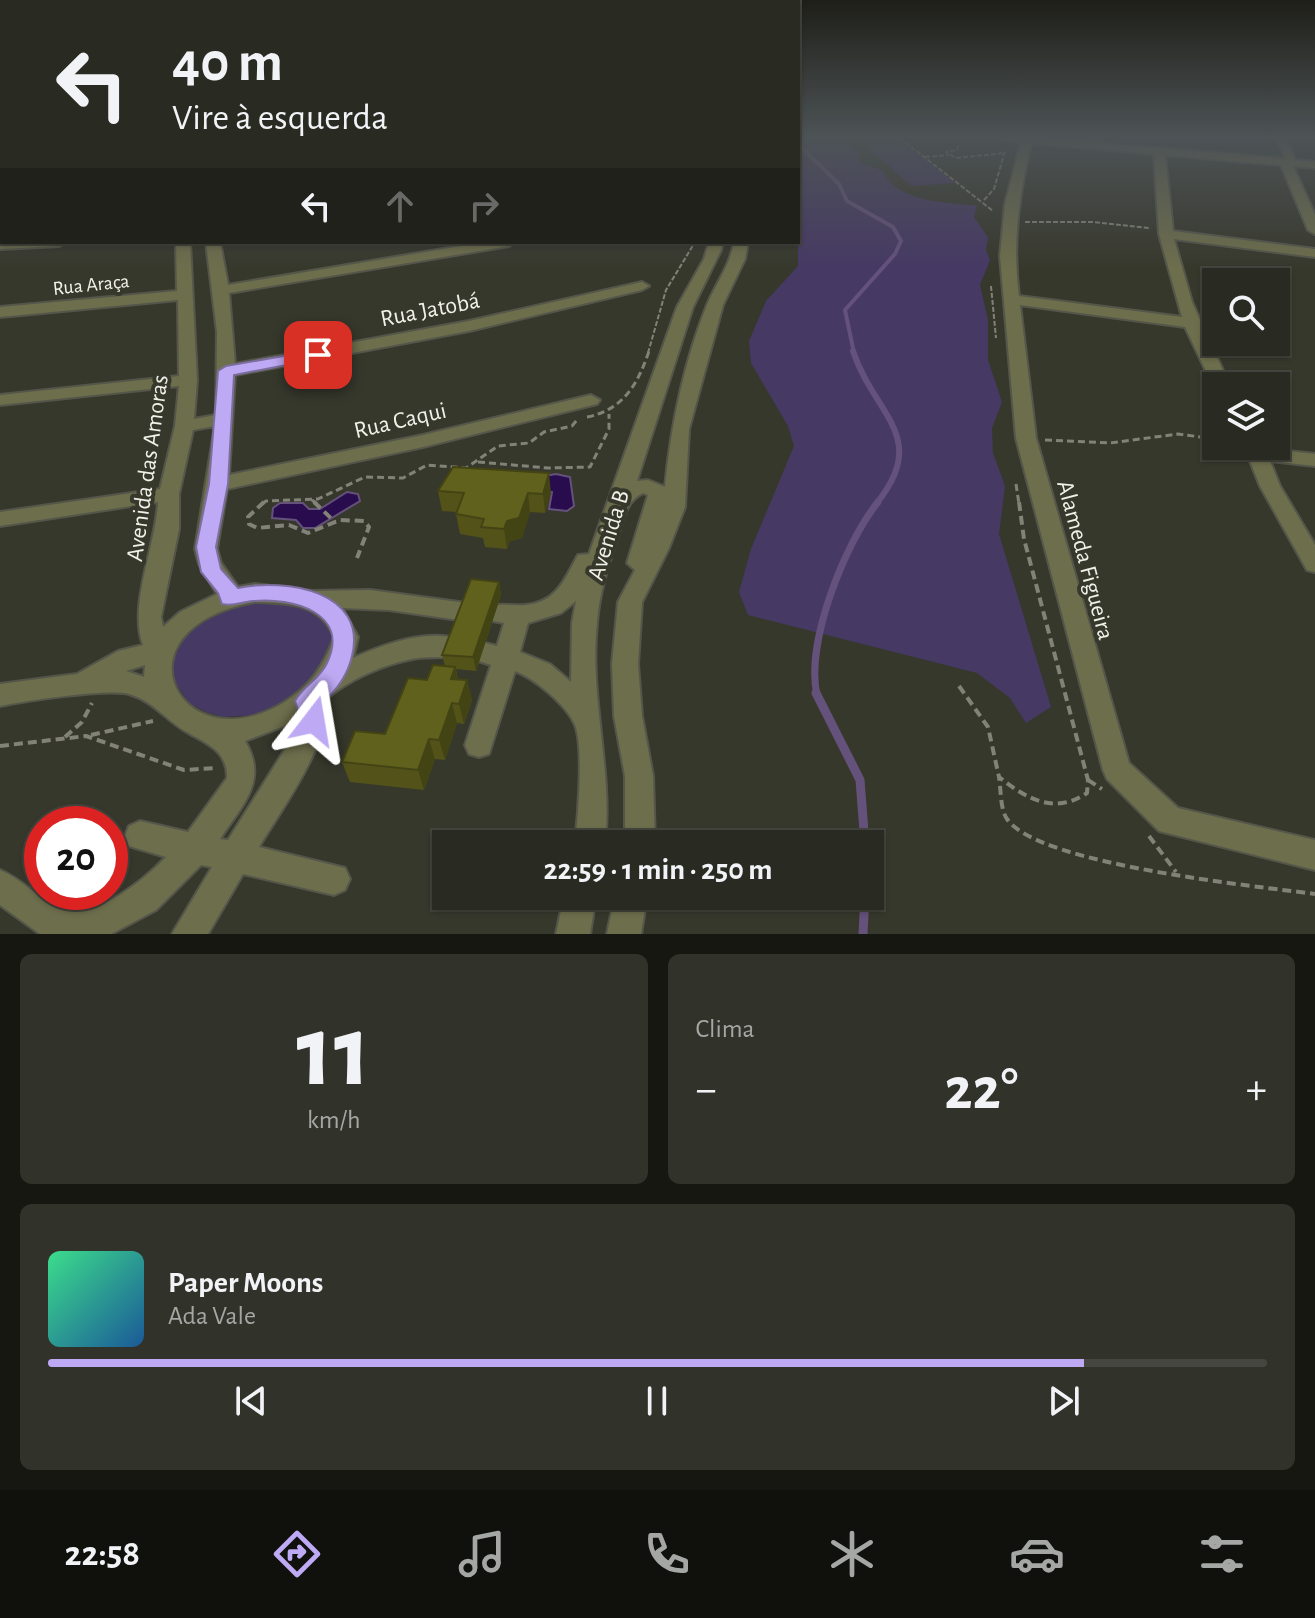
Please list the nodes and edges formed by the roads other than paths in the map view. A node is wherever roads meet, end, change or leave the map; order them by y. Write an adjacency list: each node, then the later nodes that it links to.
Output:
1 (1010, 182): 15 (street, Alameda Figueira)
2 (1160, 182): 5 (street)
3 (1296, 182): 4 (street)
4 (1315, 230)
5 (1166, 232): 11 (street); 17 (street)
6 (497, 244): 13 (street)
7 (716, 244): 25 (street, Avenida B)
8 (741, 244): 37 (street, Avenida B)
9 (214, 248): 10 (street); 13 (street)
10 (182, 250): 14 (street, Avenida das Amoras)
11 (1315, 253)
12 (642, 286): 18 (street, Rua Jatobá)
13 (222, 290): 18 (street)
14 (186, 295): 16 (street, Rua Araça); 20 (street, Avenida das Amoras)
15 (1009, 299): 17 (street); 53 (street, Alameda Figueira)
16 (0, 312)
17 (1191, 323): 19 (street)
18 (226, 371): 23 (street)
19 (1214, 372)
20 (188, 380): 21 (street); 24 (street, Avenida das Amoras)
21 (0, 400)
22 (591, 400): 29 (street, Rua Caqui)
23 (224, 419): 24 (street); 29 (street)
24 (184, 426): 30 (street, Avenida das Amoras)
25 (643, 434): 31 (street, Avenida B); 33 (street)
26 (1290, 456): 28 (street)
27 (1260, 460): 34 (street)
28 (1315, 460)
29 (218, 484): 35 (street)
30 (169, 494): 32 (street); 40 (street, Avenida das Amoras)
31 (616, 502): 33 (street); 37 (street); 46 (street, Avenida B)
32 (0, 519)
33 (596, 527): 41 (street)
34 (1315, 564)
35 (230, 598): 36 (street); 40 (street)
36 (312, 600): 38 (street); 44 (street)
37 (630, 602): 50 (street, Avenida B)
38 (466, 612)
39 (453, 647): 44 (street)
40 (161, 649): 42 (street); 45 (street)
41 (494, 655): 46 (street); 48 (street)
42 (85, 686): 43 (street); 45 (street)
43 (0, 695)
44 (314, 695): 47 (street); 54 (street)
45 (170, 704): 47 (street)
46 (587, 720): 49 (street, Avenida B)
47 (201, 724): 52 (street)
48 (479, 745)
49 (592, 830)
50 (640, 830)
51 (140, 836): 52 (street)
52 (199, 849): 54 (street); 56 (street)
53 (1315, 855)
54 (237, 857): 55 (street); 59 (street)
55 (334, 879)
56 (0, 886)
57 (577, 910): 60 (street)
58 (628, 910): 61 (street)
59 (189, 934)
60 (573, 934)
61 (624, 934)

